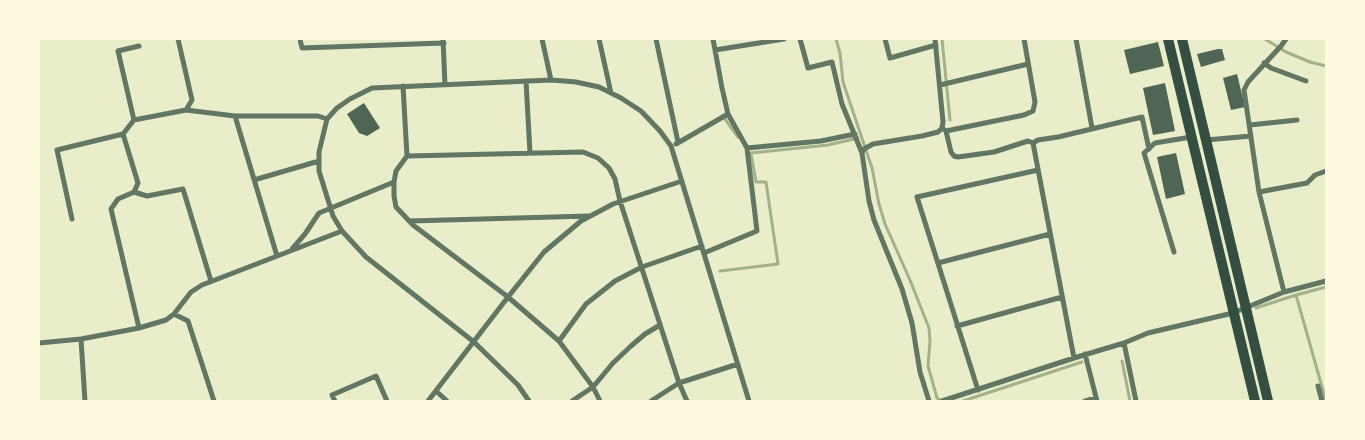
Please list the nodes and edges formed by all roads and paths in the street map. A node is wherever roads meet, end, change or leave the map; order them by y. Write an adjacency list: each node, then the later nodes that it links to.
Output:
1 (178, 39): 29 (street)
2 (300, 39): 16 (street)
3 (542, 39): 22 (street)
4 (599, 39): 28 (street)
5 (656, 39): 43 (street)
6 (713, 39): 19 (street)
7 (784, 39): 19 (street)
8 (800, 39): 40 (street)
9 (885, 39): 18 (street)
10 (935, 39): 18 (street)
11 (1024, 39): 21 (street)
12 (1076, 39): 36 (street)
13 (1168, 39): 41 (main road)
14 (1182, 39): 42 (main road)
15 (1286, 39): 20 (street)
16 (444, 41): 26 (street)
17 (139, 46): 33 (street)
18 (936, 46): 25 (street)
19 (715, 50): 30 (street)
20 (1264, 63): 24 (street); 35 (street)
21 (1028, 64): 25 (street); 37 (street)
22 (552, 80): 23 (street); 28 (street)
23 (526, 81): 26 (street); 49 (street)
24 (1306, 81)
25 (944, 84): 37 (street)
26 (445, 85): 27 (street)
27 (403, 86): 32 (street); 50 (street)
28 (611, 93): 45 (street)
29 (186, 110): 31 (street); 33 (street)
30 (728, 114): 43 (street); 46 (street)
31 (235, 116): 32 (street); 54 (street)
32 (327, 119): 51 (street)
33 (134, 120): 38 (street)
34 (1297, 120): 35 (street)
35 (1250, 125): 39 (street)
36 (1092, 128): 44 (street); 48 (street)
37 (944, 130): 44 (street); 47 (street)
38 (123, 134): 57 (street); 62 (street)
39 (1251, 136): 42 (street); 58 (street)
40 (856, 137): 46 (street); 47 (street)
41 (1192, 137): 48 (street); 79 (main road)
42 (1206, 140): 78 (main road)
43 (678, 142): 45 (street)
44 (1033, 143): 52 (street)
45 (671, 146): 55 (street)
46 (747, 148): 69 (street)
47 (865, 149): 110 (street)
48 (1149, 149): 68 (street)
49 (530, 153): 50 (street); 59 (street)
50 (407, 156): 56 (street)
51 (319, 161): 54 (street); 60 (street)
52 (1038, 170): 65 (street); 71 (street)
53 (1326, 171): 58 (street)
54 (254, 180): 70 (street)
55 (682, 181): 59 (street); 66 (street)
56 (394, 182): 60 (street); 63 (street)
57 (134, 192): 74 (street); 83 (street)
58 (1259, 192): 75 (street)
59 (620, 201): 61 (street); 72 (street)
60 (330, 209): 64 (street); 67 (street)
61 (591, 216): 63 (street); 76 (street)
62 (72, 218)
63 (410, 221): 76 (street)
64 (342, 230): 67 (street); 86 (street)
65 (1050, 234): 71 (street); 77 (street)
66 (702, 246): 69 (street); 72 (street)
67 (292, 250): 70 (street)
68 (1174, 252)
69 (704, 253): 91 (street)
70 (276, 256): 74 (street)
71 (938, 263): 82 (street)
72 (642, 267): 81 (street); 85 (street)
73 (1326, 280): 75 (street)
74 (211, 281): 80 (street)
75 (1284, 292): 78 (street)
76 (508, 297): 85 (street); 86 (street)
77 (1062, 297): 82 (street); 90 (street)
78 (1246, 308): 79 (street); 115 (main road)
79 (1233, 313): 88 (street); 114 (main road)
80 (174, 314): 83 (street); 99 (street)
81 (660, 324): 92 (street); 94 (street)
82 (957, 326): 95 (street)
83 (139, 328): 84 (street)
84 (81, 339): 87 (street); 98 (street)
85 (560, 341): 94 (street)
86 (474, 342): 96 (street); 104 (street)
87 (39, 343)
88 (1124, 343): 89 (street); 113 (street)
89 (1085, 354): 90 (street); 97 (street)
90 (1074, 358): 95 (street)
91 (738, 364): 92 (street); 109 (street)
92 (680, 383): 107 (street); 108 (street)
93 (1318, 386): 116 (street)
94 (593, 387): 105 (street); 106 (street)
95 (978, 390): 111 (street)
96 (436, 391): 102 (street); 103 (street)
97 (1097, 400): 112 (street)
98 (85, 401)
99 (214, 401)
100 (334, 401): 101 (street)
101 (387, 401)
102 (428, 401)
103 (447, 401)
104 (529, 401)
105 (572, 401)
106 (600, 401)
107 (651, 401)
108 (687, 401)
109 (750, 401)
110 (929, 401)
111 (943, 401)
112 (1085, 401)
113 (1136, 401)
114 (1255, 401)
115 (1268, 401)
116 (1322, 401)

